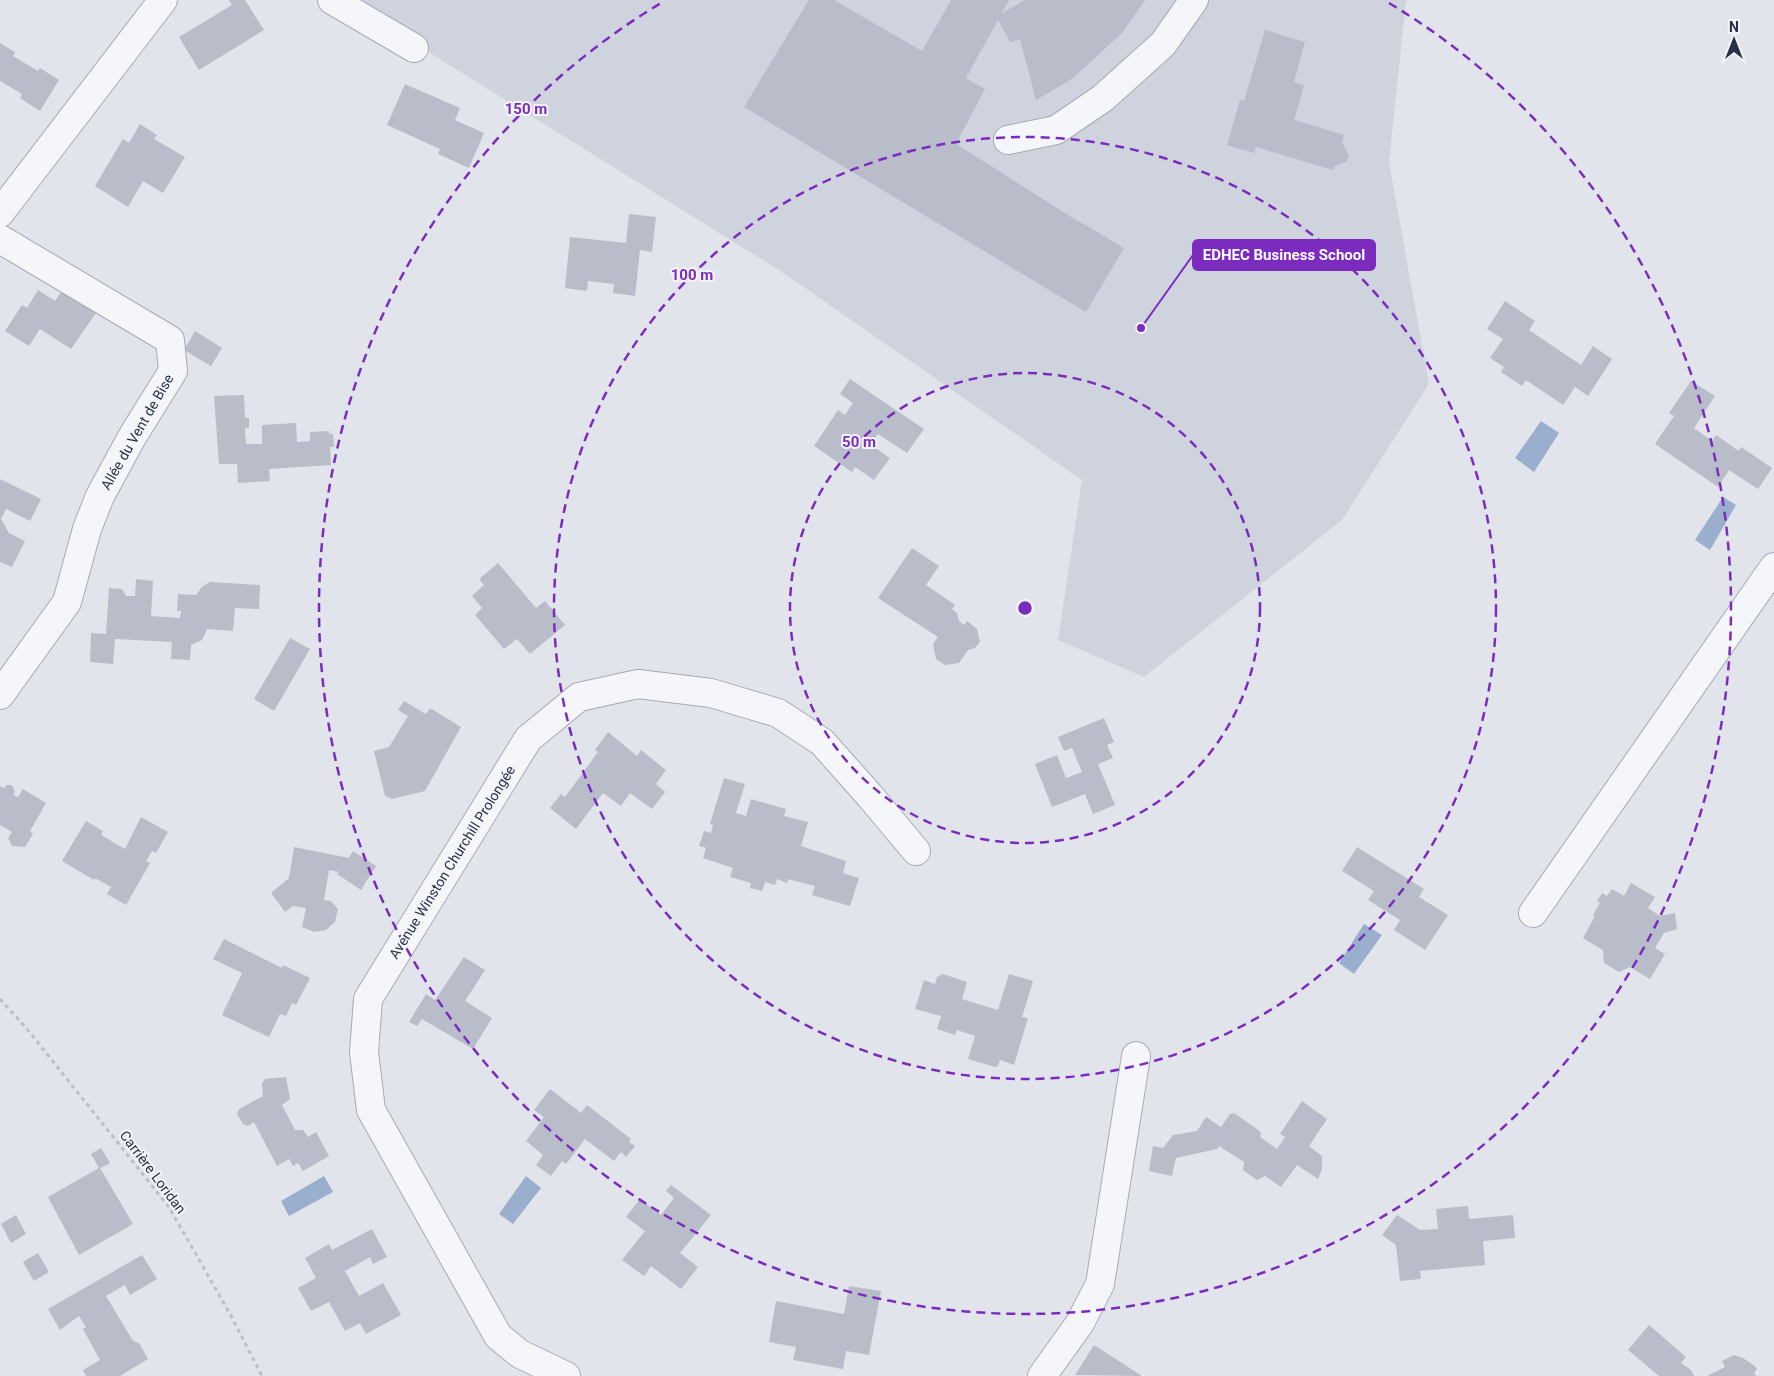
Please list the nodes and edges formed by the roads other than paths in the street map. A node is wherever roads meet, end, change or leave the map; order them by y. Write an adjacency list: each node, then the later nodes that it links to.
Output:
1 (163, 0): 6 (street)
2 (332, 0): 4 (street)
3 (1194, 0): 5 (street)
4 (414, 48)
5 (1008, 140)
6 (0, 213)
7 (0, 239): 9 (street, Allée du Vent de Bise)
8 (1774, 567): 11 (street)
9 (0, 695)
10 (916, 851): 13 (street, Avenue Winston Churchill Prolongée)
11 (1533, 913)
12 (1136, 1056): 14 (street)
13 (566, 1376)
14 (1042, 1376)

